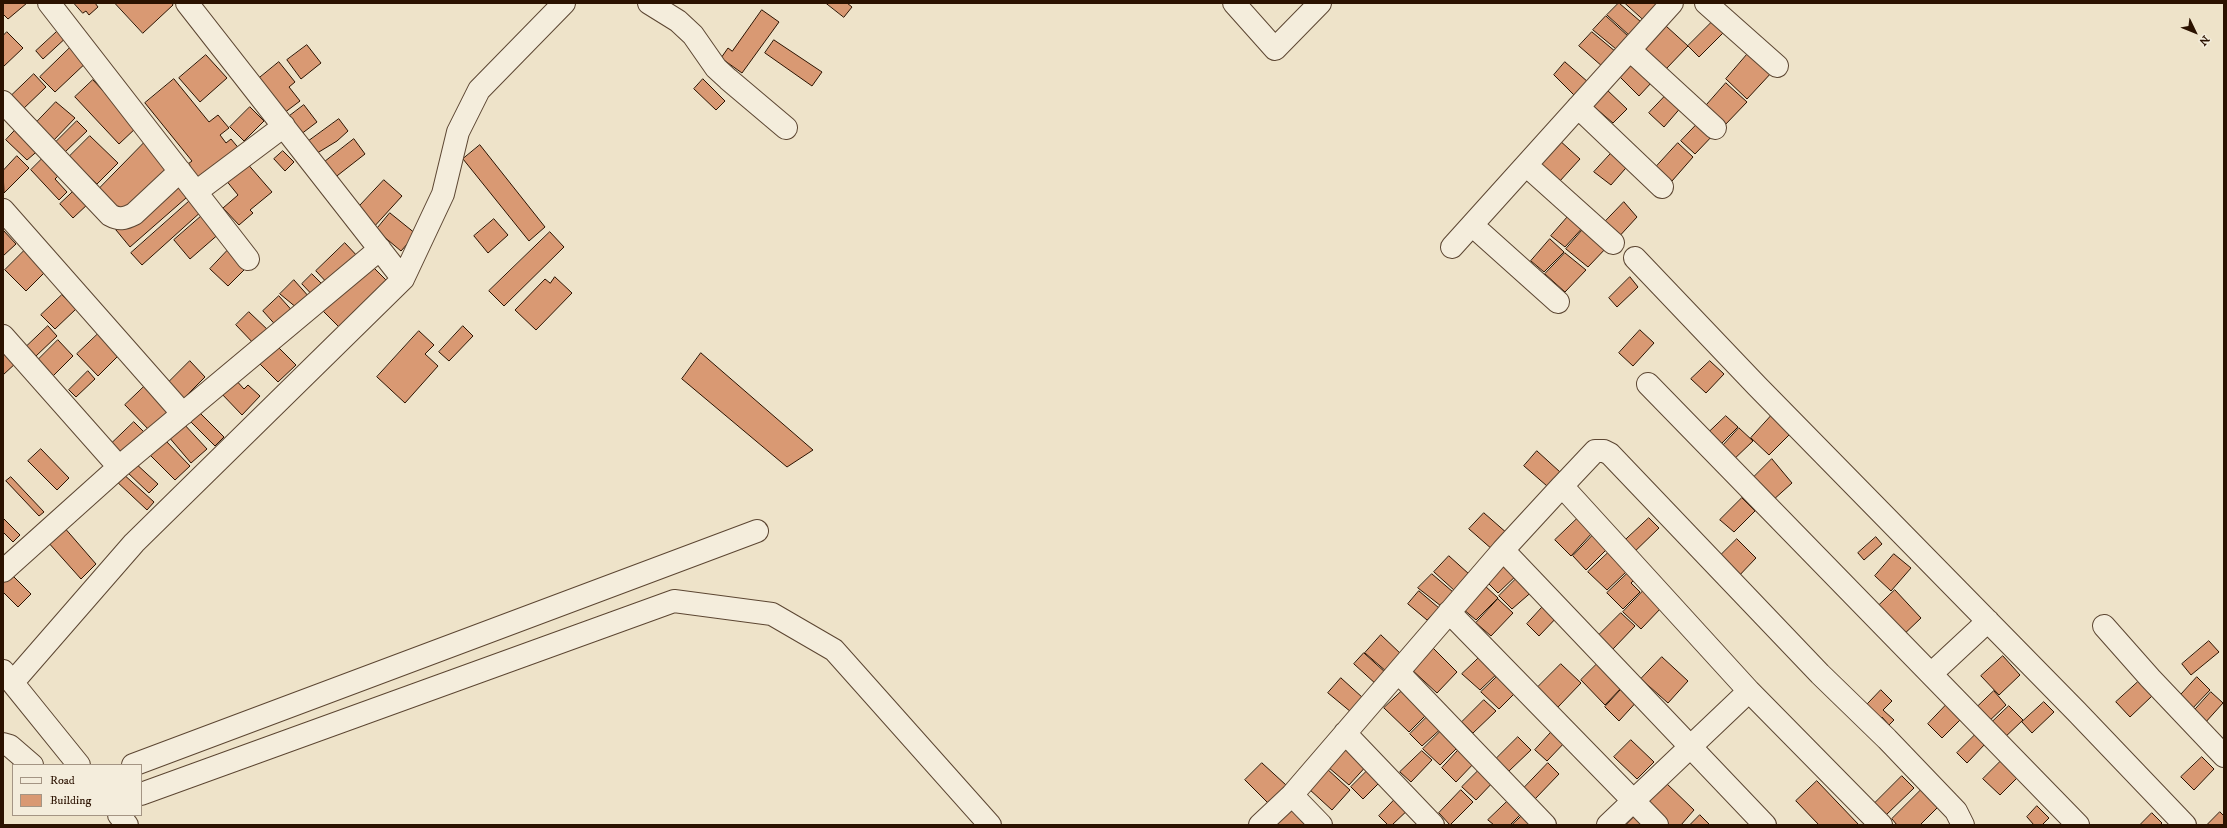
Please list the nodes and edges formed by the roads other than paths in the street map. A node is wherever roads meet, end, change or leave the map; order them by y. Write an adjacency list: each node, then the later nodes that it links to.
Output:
1 (49, 3): 17 (street)
2 (187, 3): 13 (street)
3 (564, 3): 27 (street)
4 (649, 3): 14 (street)
5 (1234, 3): 6 (street)
6 (1320, 3)
7 (1672, 3): 9 (street)
8 (1706, 3): 10 (street)
9 (1630, 50): 12 (street); 15 (street)
10 (1777, 66)
11 (3, 102): 17 (street)
12 (1578, 107): 16 (street); 18 (street)
13 (284, 126): 19 (street); 24 (street)
14 (786, 128)
15 (1715, 128)
16 (1526, 165): 21 (street); 22 (street)
17 (180, 171): 19 (street)
18 (1662, 187)
19 (196, 192): 26 (street)
20 (3, 210): 31 (street)
21 (1472, 224): 23 (street); 28 (street)
22 (1613, 243)
23 (1452, 247)
24 (380, 249): 27 (street); 31 (street)
25 (1635, 258): 38 (street)
26 (248, 259)
27 (403, 279): 42 (street)
28 (1558, 302)
29 (3, 336): 32 (street)
30 (1648, 384): 41 (street)
31 (182, 414): 32 (street)
32 (119, 467): 36 (street)
33 (1562, 486): 35 (street); 43 (street); 65 (street)
34 (757, 531): 50 (street)
35 (1503, 550): 37 (street); 46 (street)
36 (3, 571)
37 (1449, 612): 40 (street); 53 (street)
38 (1988, 621): 41 (street); 67 (street)
39 (2104, 626): 47 (street)
40 (1398, 672): 44 (street); 60 (street)
41 (1931, 674): 66 (street)
42 (8, 677): 49 (street)
43 (1749, 691): 46 (street); 64 (street)
44 (1345, 734): 52 (street); 59 (street)
45 (3, 744): 48 (street)
46 (1690, 747): 53 (street); 63 (street)
47 (2224, 756)
48 (31, 764)
49 (78, 764)
50 (136, 764)
51 (142, 794): 56 (street)
52 (1292, 795): 57 (street); 58 (street)
53 (1633, 801): 61 (street); 62 (street)
54 (120, 816): 55 (street)
55 (128, 825)
56 (990, 825)
57 (1260, 825)
58 (1321, 825)
59 (1433, 825)
60 (1545, 825)
61 (1608, 825)
62 (1657, 825)
63 (1765, 825)
64 (1880, 825)
65 (1963, 825)
66 (2078, 825)
67 (2185, 825)

